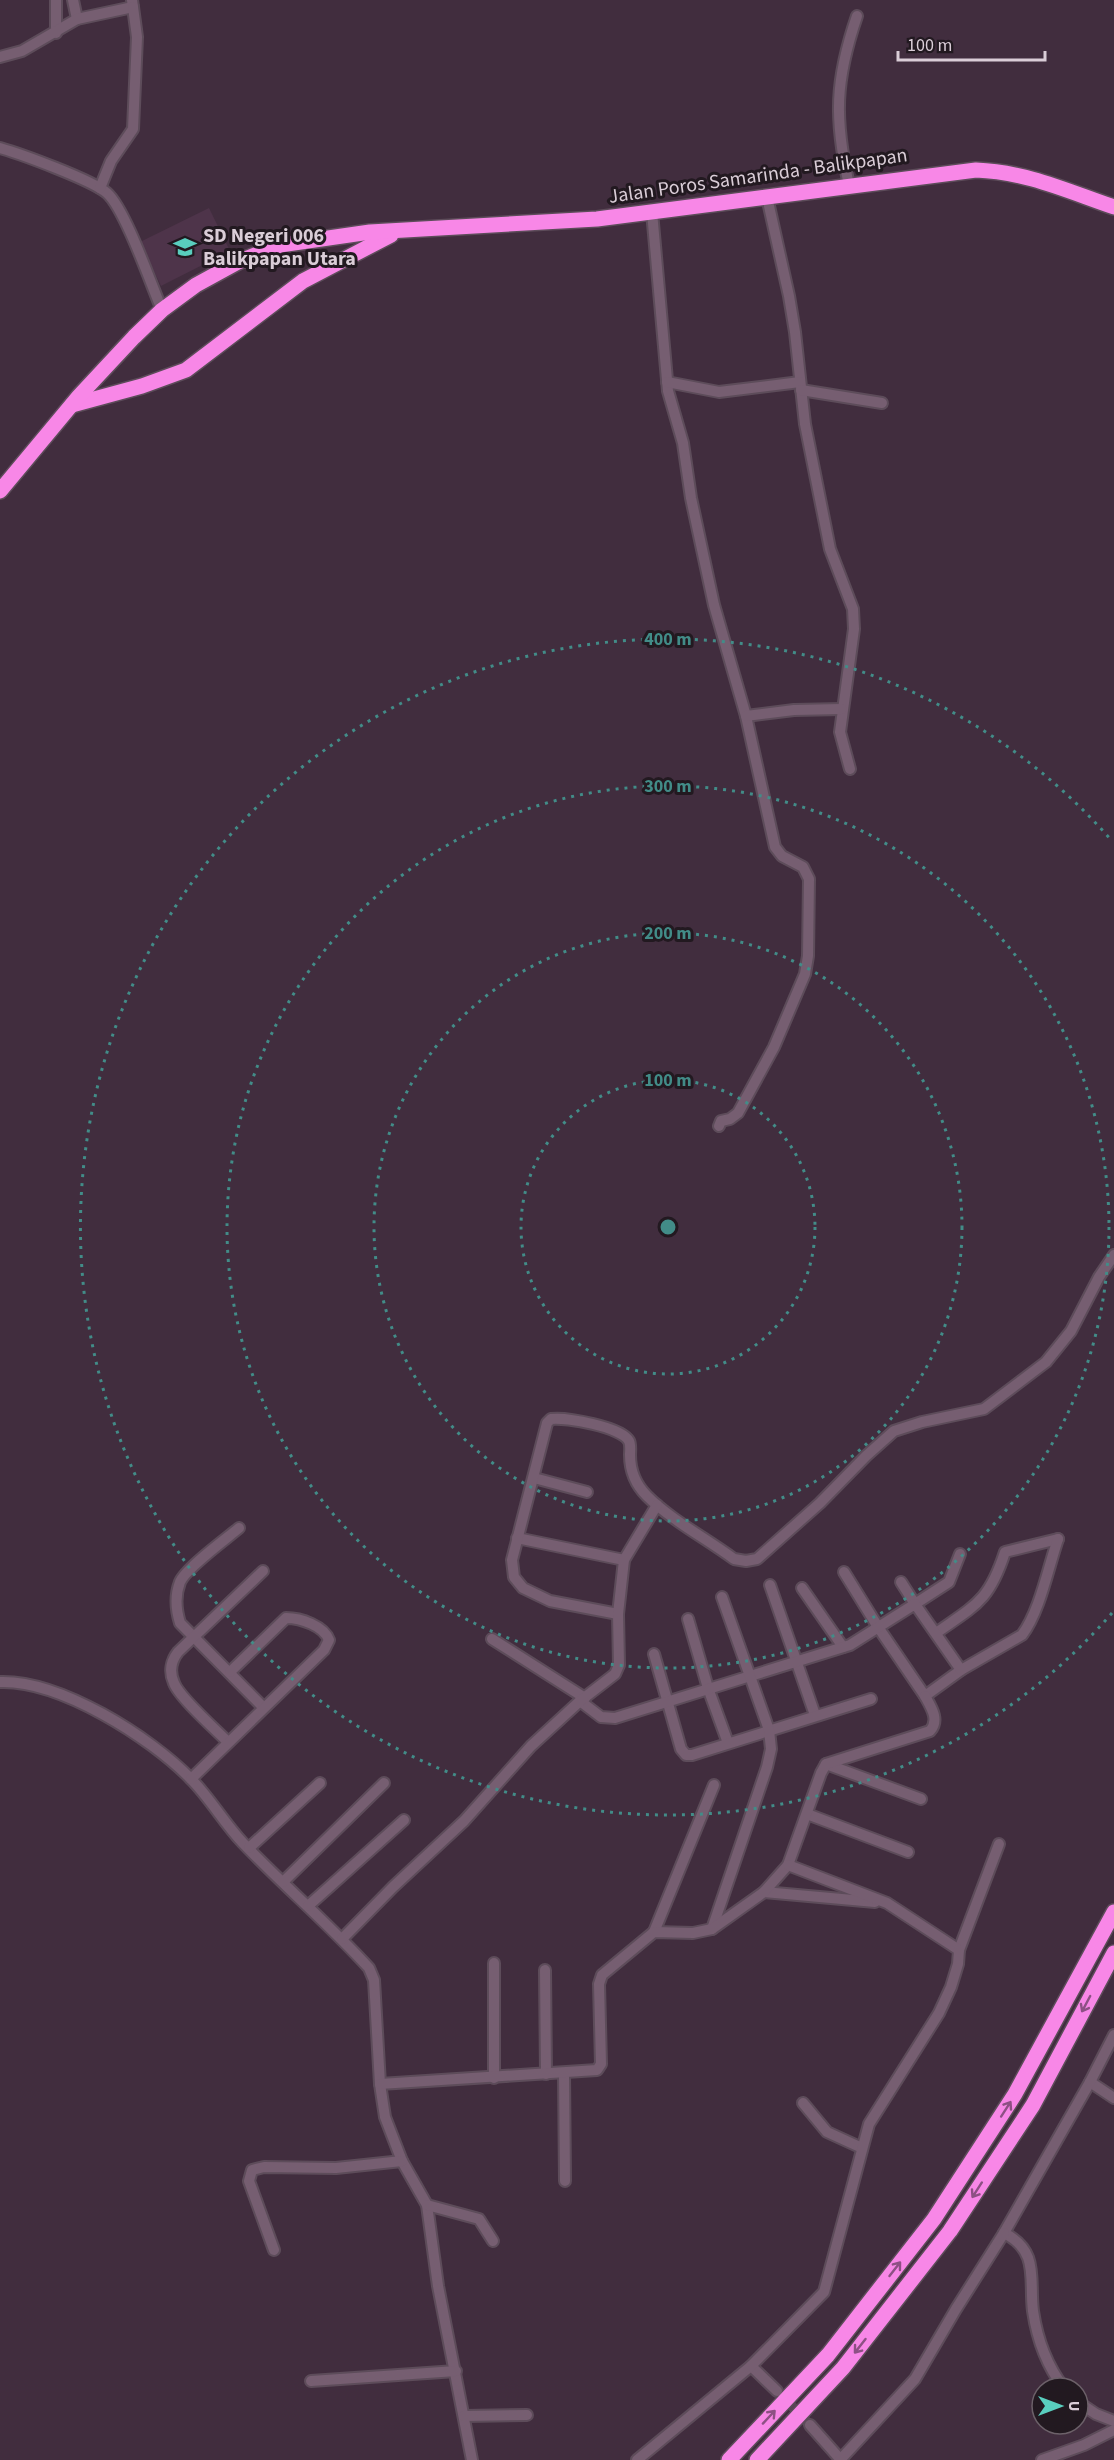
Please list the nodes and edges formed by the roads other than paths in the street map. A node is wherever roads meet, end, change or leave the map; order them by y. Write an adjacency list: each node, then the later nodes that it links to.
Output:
1 (56, 0): 6 (street)
2 (73, 0): 5 (street)
3 (133, 3): 5 (street); 10 (street)
4 (857, 16): 9 (street)
5 (77, 19): 6 (street)
6 (56, 33): 7 (street)
7 (0, 57)
8 (0, 148): 10 (street)
9 (849, 185): 11 (highway, Jalan Poros Samarinda - Balikpapan); 12 (highway, Jalan Poros Samarinda - Balikpapan)
10 (100, 189): 15 (street)
11 (767, 197): 13 (highway, Jalan Poros Samarinda - Balikpapan); 17 (street)
12 (1114, 207)
13 (652, 212): 14 (highway, Jalan Poros Samarinda - Balikpapan); 16 (street)
14 (402, 230): 15 (highway, Jalan Poros Samarinda - Balikpapan); 19 (highway, Jalan Poros Samarinda - Balikpapan)
15 (162, 310): 19 (highway, Jalan Poros Samarinda - Balikpapan)
16 (667, 382): 17 (street); 22 (street)
17 (801, 386): 18 (street); 21 (street)
18 (882, 403)
19 (72, 405): 20 (highway, Jalan Poros Samarinda - Balikpapan)
20 (0, 491)
21 (842, 709): 22 (street); 23 (street)
22 (746, 716): 24 (street)
23 (850, 769)
24 (719, 1126)
25 (1114, 1255): 28 (street)
26 (534, 1478): 27 (street); 28 (street); 30 (street)
27 (587, 1492)
28 (657, 1505): 32 (street)
29 (239, 1528): 44 (street)
30 (517, 1538): 32 (street); 40 (street)
31 (960, 1554): 39 (street)
32 (624, 1560): 40 (street)
33 (263, 1571): 44 (street)
34 (844, 1572): 42 (street)
35 (901, 1582): 39 (street)
36 (770, 1585): 48 (street)
37 (802, 1588): 46 (street)
38 (722, 1597): 51 (street)
39 (915, 1604): 42 (street); 43 (street)
40 (618, 1614): 55 (street)
41 (687, 1619): 53 (street)
42 (878, 1627): 46 (street); 54 (street)
43 (936, 1633): 49 (street); 49 (street)
44 (194, 1638): 50 (street); 61 (street)
45 (492, 1639): 55 (street)
46 (843, 1647): 48 (street)
47 (654, 1654): 57 (street)
48 (796, 1661): 51 (street); 59 (street)
49 (962, 1670): 54 (street)
50 (230, 1672): 58 (street); 58 (street)
51 (750, 1675): 53 (street); 60 (street)
52 (0, 1683): 64 (street)
53 (708, 1688): 57 (street); 62 (street)
54 (925, 1696): 63 (street)
55 (582, 1699): 57 (street); 82 (street)
56 (871, 1700): 59 (street)
57 (666, 1701): 62 (street)
58 (263, 1707): 61 (street)
59 (815, 1715): 60 (street)
60 (769, 1730): 62 (street); 80 (street)
61 (228, 1742): 64 (street)
62 (728, 1743)
63 (826, 1764): 68 (street); 69 (street)
64 (191, 1779): 72 (street)
65 (320, 1783): 72 (street)
66 (384, 1783): 75 (street)
67 (714, 1785): 81 (street)
68 (921, 1799)
69 (807, 1814): 73 (street); 74 (street)
70 (404, 1820): 78 (street)
71 (999, 1844): 83 (street)
72 (249, 1848): 75 (street)
73 (908, 1852)
74 (788, 1865): 76 (street); 77 (street)
75 (283, 1882): 78 (street)
76 (764, 1892): 77 (street); 80 (street)
77 (887, 1903): 83 (street)
78 (308, 1906): 82 (street)
79 (1114, 1912): 115 (highway, one-way to 79)
80 (712, 1929): 81 (street)
81 (654, 1932): 88 (street)
82 (342, 1939): 92 (street)
83 (959, 1950): 95 (street)
84 (1114, 1953): 116 (highway, one-way to 116)
85 (494, 1963): 90 (street)
86 (545, 1970): 89 (street)
87 (1114, 2035): 91 (street)
88 (564, 2073): 89 (street); 97 (street)
89 (546, 2074): 90 (street)
90 (494, 2078): 92 (street)
91 (1090, 2082): 93 (street); 99 (street)
92 (380, 2084): 96 (street)
93 (1114, 2098)
94 (803, 2103): 95 (street)
95 (862, 2148): 102 (street)
96 (402, 2161): 98 (street); 101 (street)
97 (565, 2181)
98 (427, 2205): 100 (street); 103 (street)
99 (1005, 2233): 104 (street); 117 (street)
100 (493, 2241)
101 (274, 2250)
102 (751, 2366): 106 (street); 114 (street)
103 (456, 2371): 105 (street); 109 (street)
104 (1055, 2376)
105 (311, 2380)
106 (777, 2391)
107 (1090, 2410): 110 (street)
108 (527, 2415): 109 (street)
109 (464, 2416): 113 (street)
110 (1114, 2421)
111 (810, 2425): 117 (street)
112 (1114, 2430): 118 (street)
113 (472, 2460)
114 (637, 2460)
115 (729, 2460)
116 (757, 2460)
117 (840, 2460)
118 (1042, 2460)

